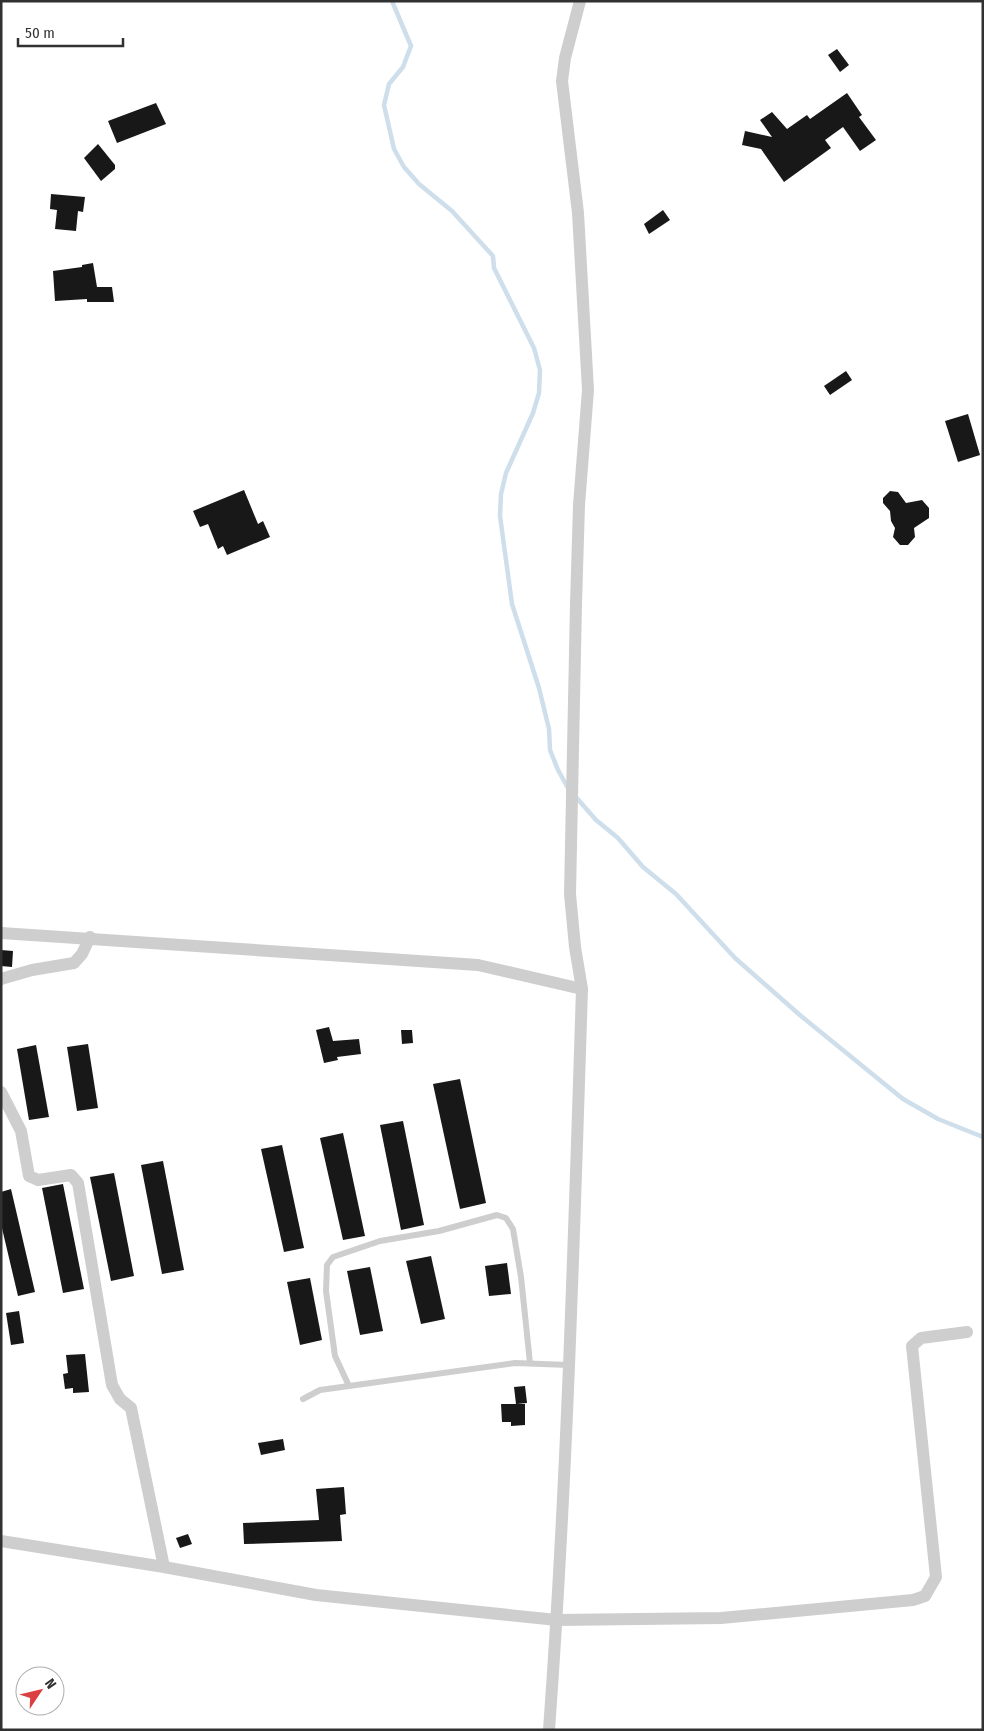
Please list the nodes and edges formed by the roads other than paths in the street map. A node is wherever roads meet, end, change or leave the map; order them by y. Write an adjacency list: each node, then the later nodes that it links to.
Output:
1 (580, 1): 5 (street)
2 (1, 932): 3 (street)
3 (90, 937): 4 (street); 5 (street)
4 (1, 979)
5 (582, 989): 9 (street)
6 (1, 1092): 13 (street)
7 (967, 1332): 14 (street)
8 (530, 1363): 9 (lane); 10 (lane); 10 (lane)
9 (569, 1365): 14 (street)
10 (349, 1386): 11 (lane)
11 (303, 1399)
12 (1, 1542): 13 (street)
13 (164, 1567): 14 (street)
14 (557, 1620): 15 (street)
15 (549, 1730)

